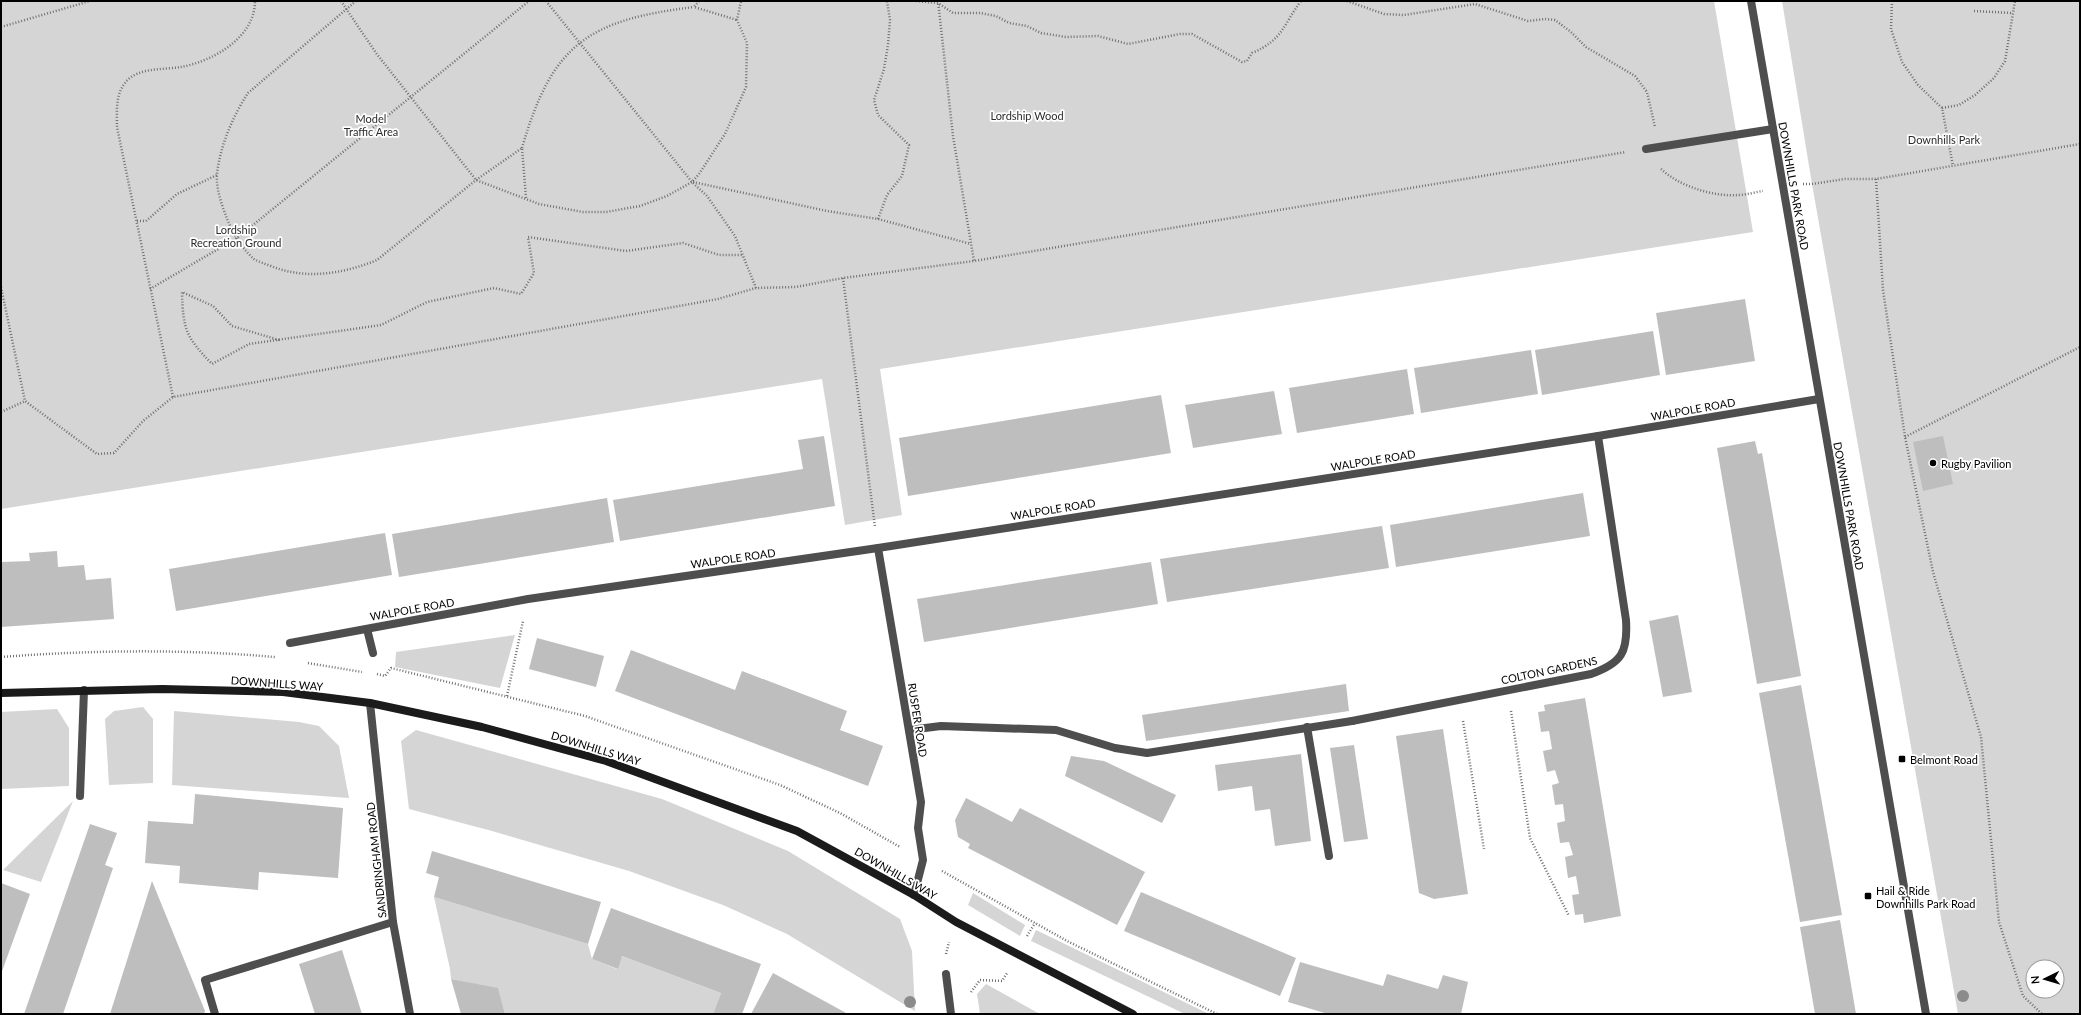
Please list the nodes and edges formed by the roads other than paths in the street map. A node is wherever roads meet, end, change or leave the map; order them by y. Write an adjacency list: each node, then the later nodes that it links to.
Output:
1 (1751, 1): 2 (street, DOWNHILLS PARK ROAD)
2 (1773, 129): 3 (street); 4 (street, DOWNHILLS PARK ROAD)
3 (1646, 149)
4 (1819, 399): 5 (street, WALPOLE ROAD); 24 (street, DOWNHILLS PARK ROAD)
5 (1598, 436): 6 (street, WALPOLE ROAD); 13 (street, COLTON GARDENS)
6 (878, 548): 7 (street, WALPOLE ROAD); 14 (street, RUSPER ROAD)
7 (367, 628): 8 (street, WALPOLE ROAD); 9 (street)
8 (290, 643)
9 (372, 653)
10 (84, 690): 11 (main road, DOWNHILLS WAY); 12 (main road, DOWNHILLS WAY); 15 (street)
11 (1, 693)
12 (370, 703): 17 (main road, DOWNHILLS WAY); 18 (street, SANDRINGHAM ROAD)
13 (1307, 727): 14 (street, COLTON GARDENS); 16 (street)
14 (909, 730): 17 (street, RUSPER ROAD)
15 (80, 796)
16 (1329, 856)
17 (914, 895): 23 (main road, DOWNHILLS WAY)
18 (393, 922): 20 (street); 21 (street, SANDRINGHAM ROAD)
19 (946, 974): 22 (street)
20 (216, 1014)
21 (410, 1014)
22 (951, 1014)
23 (1133, 1014)
24 (1926, 1014)

